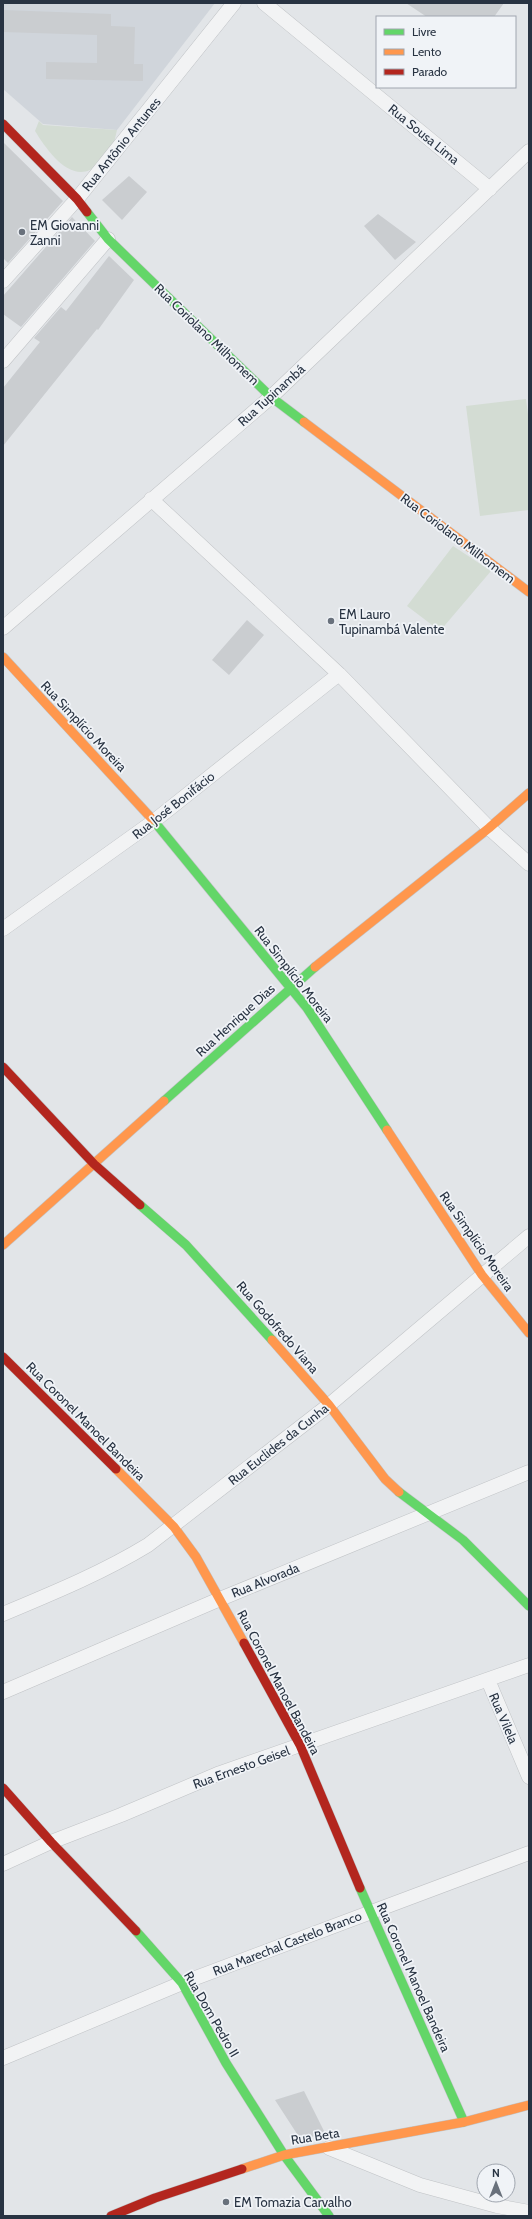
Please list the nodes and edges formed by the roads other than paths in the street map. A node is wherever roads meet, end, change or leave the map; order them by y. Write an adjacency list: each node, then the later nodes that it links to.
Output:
1 (234, 3): 6 (street, Rua Antônio Antunes)
2 (264, 3): 5 (street, Rua Sousa Lima)
3 (3, 124): 6 (street, Rua Coriolano Milhomem)
4 (528, 155): 5 (street, Rua Tupinambá)
5 (490, 189): 10 (street, Rua Tupinambá)
6 (77, 199): 7 (street, Rua Coriolano Milhomem); 8 (street, Rua Antônio Antunes)
7 (108, 239): 9 (street); 10 (street, Rua Coriolano Milhomem)
8 (3, 282)
9 (3, 360)
10 (272, 397): 11 (street, Rua Tupinambá); 12 (street, Rua Coriolano Milhomem)
11 (151, 499): 13 (street, Rua Tupinambá); 15 (street)
12 (529, 592)
13 (3, 628)
14 (3, 657): 17 (street, Rua Simplício Moreira)
15 (339, 674): 17 (street, Rua José Bonifácio); 18 (street)
16 (529, 793): 18 (street, Rua Henrique Dias)
17 (154, 821): 20 (street, Rua José Bonifácio); 21 (street, Rua Simplício Moreira)
18 (489, 828): 19 (street); 21 (street, Rua Henrique Dias)
19 (529, 864)
20 (3, 929)
21 (291, 987): 23 (street, Rua Henrique Dias); 26 (street, Rua Simplício Moreira)
22 (3, 1067): 23 (street, Rua Godofredo Viana)
23 (94, 1164): 25 (street, Rua Henrique Dias); 29 (street, Rua Godofredo Viana)
24 (529, 1236): 26 (street, Rua Euclides da Cunha)
25 (3, 1245)
26 (482, 1276): 27 (street, Rua Simplício Moreira); 29 (street, Rua Euclides da Cunha)
27 (529, 1333)
28 (3, 1357): 32 (street, Rua Coronel Manoel Bandeira)
29 (329, 1405): 31 (street, Rua Godofredo Viana); 32 (street, Rua Euclides da Cunha)
30 (529, 1472): 31 (street, Rua Alvorada)
31 (426, 1514): 33 (street, Rua Alvorada); 34 (street, Rua Godofredo Viana)
32 (174, 1527): 33 (street, Rua Coronel Manoel Bandeira); 35 (street, Rua Euclides da Cunha)
33 (217, 1593): 38 (street, Rua Alvorada); 39 (street, Rua Coronel Manoel Bandeira)
34 (529, 1606)
35 (3, 1614)
36 (529, 1665): 37 (street, Rua Ernesto Geisel)
37 (488, 1680): 39 (street, Rua Ernesto Geisel); 40 (street, Rua Vilela)
38 (3, 1692)
39 (300, 1745): 42 (street, Rua Ernesto Geisel); 45 (street, Rua Coronel Manoel Bandeira)
40 (529, 1777)
41 (3, 1788): 42 (street, Rua Dom Pedro II)
42 (51, 1842): 44 (street, Rua Ernesto Geisel); 46 (street, Rua Dom Pedro II)
43 (529, 1853): 45 (street, Rua Marechal Castelo Branco)
44 (3, 1864)
45 (370, 1912): 46 (street, Rua Marechal Castelo Branco); 49 (street, Rua Coronel Manoel Bandeira)
46 (182, 1983): 47 (street, Rua Marechal Castelo Branco); 51 (street, Rua Dom Pedro II)
47 (3, 2058)
48 (529, 2105): 49 (street, Rua Beta)
49 (464, 2122): 50 (street, Rua Beta)
50 (329, 2148): 51 (street, Rua Beta); 52 (street)
51 (284, 2155): 53 (street, Rua Beta); 54 (street, Rua Dom Pedro II)
52 (529, 2212)
53 (111, 2216)
54 (330, 2216)

